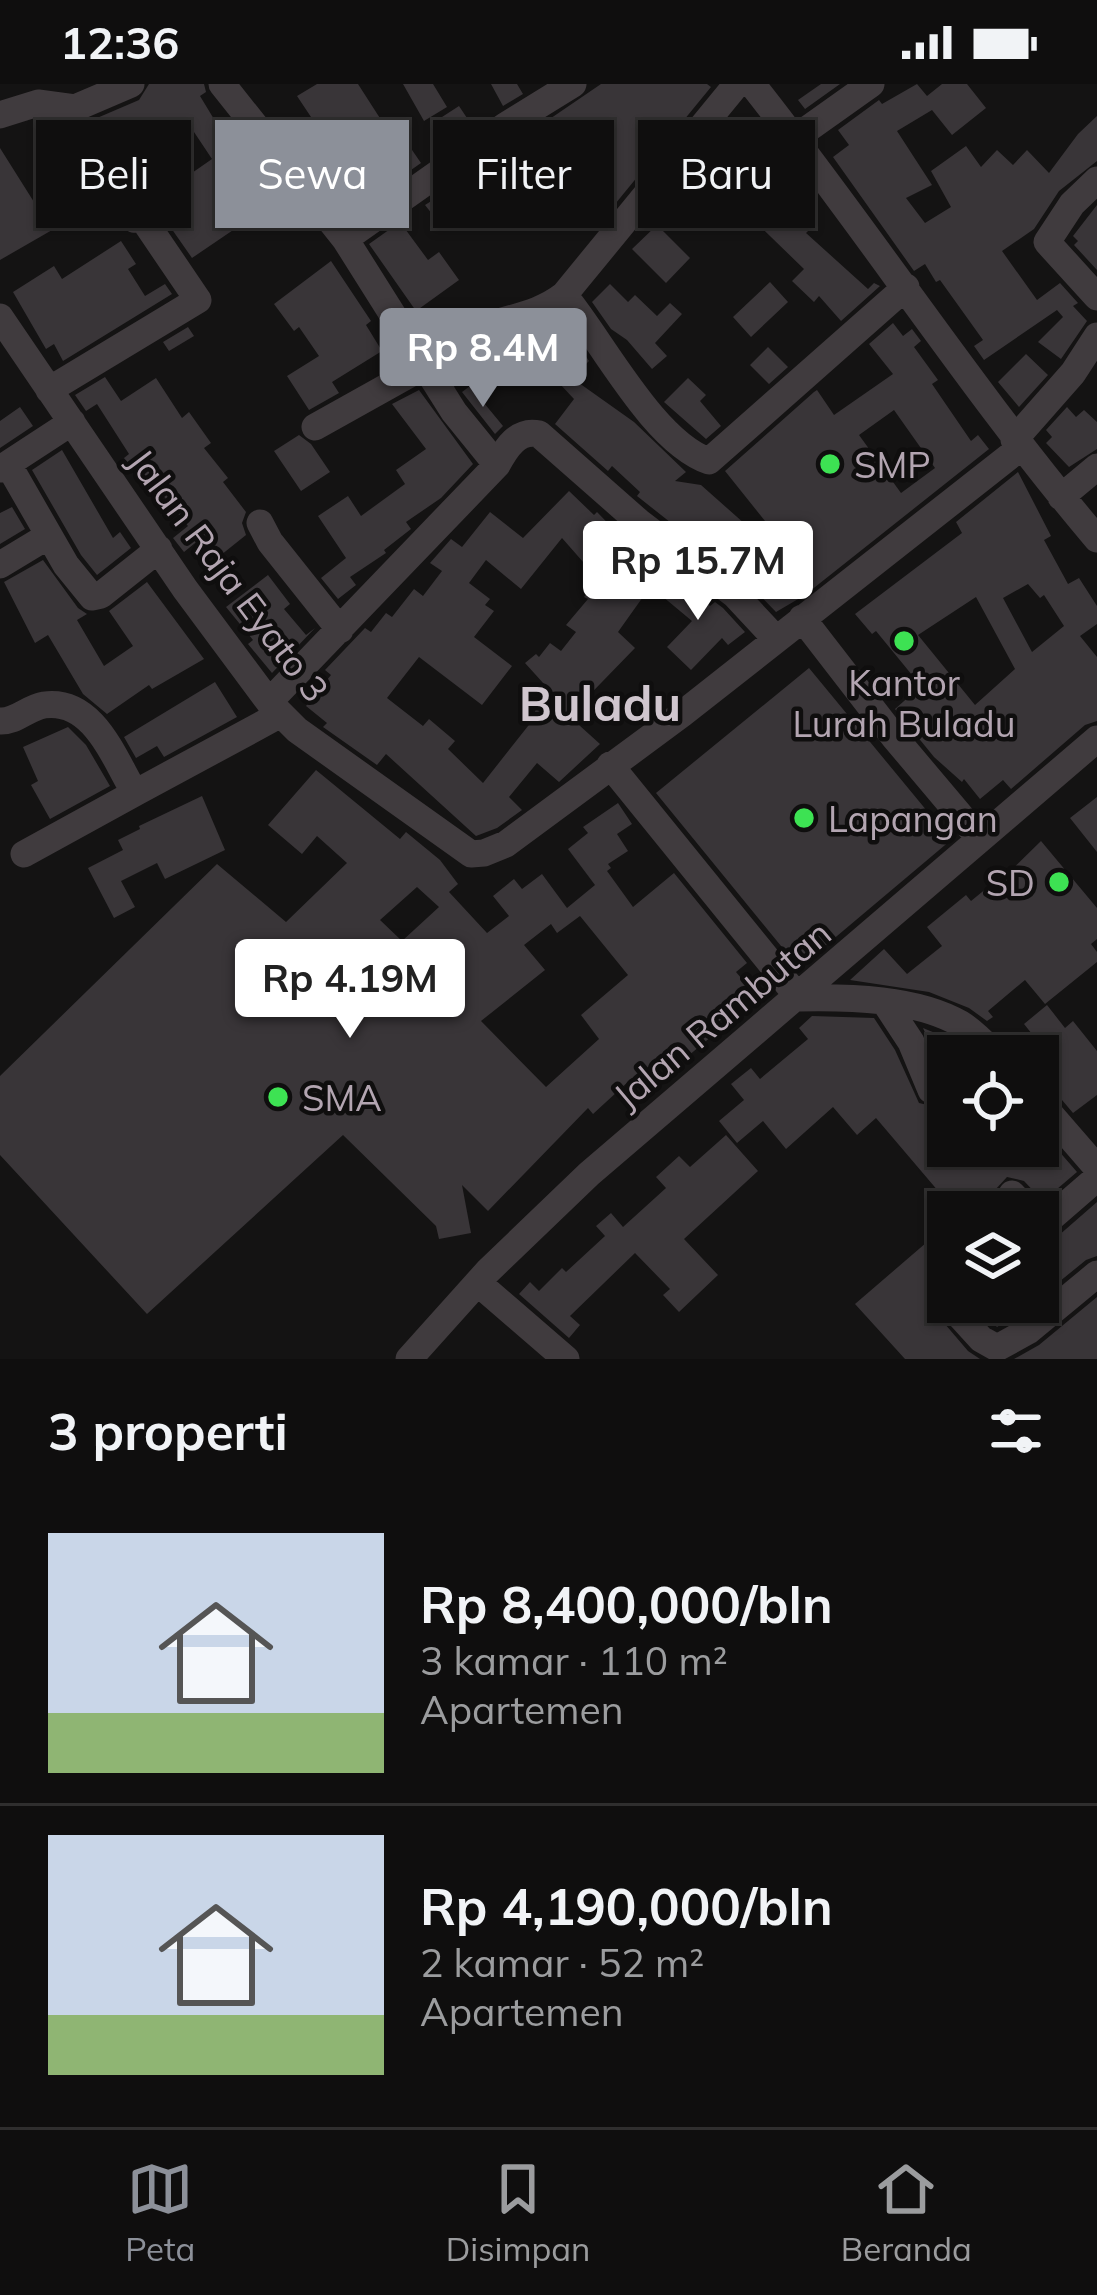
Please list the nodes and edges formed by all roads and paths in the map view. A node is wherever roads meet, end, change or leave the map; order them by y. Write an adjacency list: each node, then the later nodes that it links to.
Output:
1 (130, 84): 7 (street)
2 (222, 84): 13 (street)
3 (573, 84): 13 (street)
4 (737, 84): 15 (street)
5 (752, 84): 9 (street)
6 (871, 84): 10 (street)
7 (40, 98): 8 (street); 20 (street)
8 (0, 115)
9 (781, 120)
10 (815, 124)
11 (815, 165): 14 (street)
12 (1097, 180): 16 (street)
13 (345, 239): 19 (street)
14 (905, 287): 15 (street); 23 (street)
15 (564, 295): 19 (street)
16 (1097, 297)
17 (1, 320): 20 (street, Jalan Raja Eyato 3)
18 (1097, 336): 23 (street, Jalan Raja Eyato 3)
19 (433, 377): 22 (street); 24 (street)
20 (49, 390): 21 (street, Jalan Raja Eyato 3)
21 (72, 422): 25 (street); 31 (street, Jalan Raja Eyato 3)
22 (315, 427)
23 (1017, 444): 27 (street); 33 (street, Jalan Raja Eyato 3)
24 (497, 465): 34 (street); 35 (street)
25 (4, 467): 29 (street)
26 (1097, 467): 27 (street)
27 (1061, 497): 30 (street)
28 (260, 524): 34 (street)
29 (48, 536): 31 (street); 32 (street)
30 (1097, 539)
31 (159, 549): 36 (street, Jalan Raja Eyato 3)
32 (2, 577)
33 (802, 618): 35 (street, Jalan Raja Eyato 3); 41 (street)
34 (340, 630): 36 (street)
35 (776, 638): 39 (street, Jalan Raja Eyato 3)
36 (275, 708): 39 (street, Jalan Raja Eyato 3); 40 (street)
37 (0, 721): 40 (street)
38 (1097, 739): 41 (street, Jalan Rambutan)
39 (610, 765): 43 (street)
40 (135, 793): 42 (street)
41 (980, 839): 43 (street, Jalan Rambutan)
42 (23, 854)
43 (799, 998): 44 (street); 52 (street, Jalan Rambutan)
44 (886, 1004): 45 (street); 46 (street)
45 (975, 1035)
46 (927, 1080)
47 (1059, 1124): 48 (street)
48 (1097, 1168)
49 (1097, 1178): 50 (street)
50 (1059, 1200)
51 (1097, 1274): 53 (street)
52 (478, 1283): 56 (street, Jalan Rambutan); 57 (street)
53 (1059, 1305)
54 (966, 1323): 55 (street)
55 (1038, 1323)
56 (410, 1359)
57 (566, 1359)

